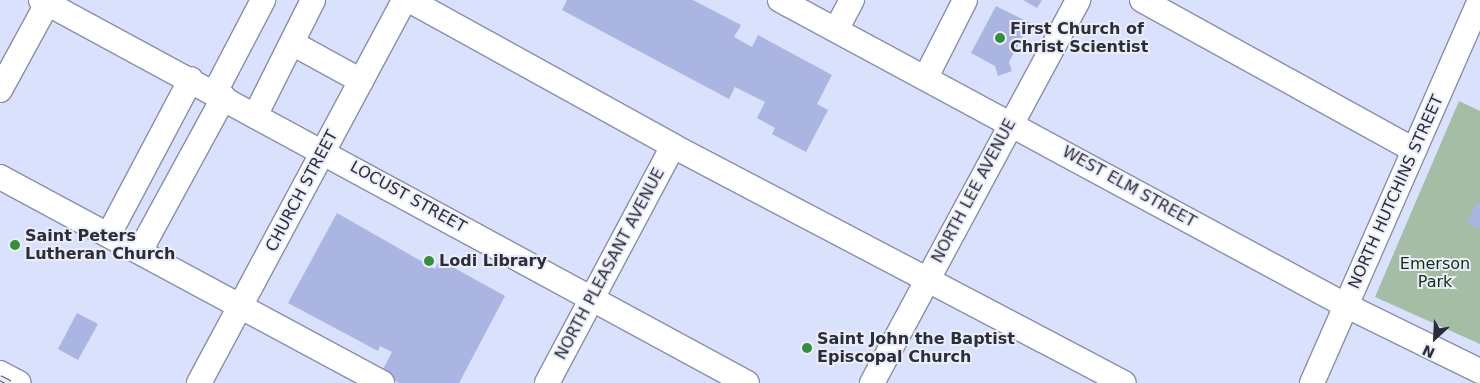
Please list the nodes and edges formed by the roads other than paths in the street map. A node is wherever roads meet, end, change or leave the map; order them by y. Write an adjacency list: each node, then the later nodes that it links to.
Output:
1 (262, 0): 18 (street)
2 (313, 0): 13 (street)
3 (404, 0): 16 (street, CHURCH STREET)
4 (409, 0): 21 (street)
5 (780, 0): 12 (street, WEST ELM STREET)
6 (852, 0): 12 (street)
7 (965, 0): 14 (street)
8 (1078, 0): 20 (street, NORTH LEE AVENUE)
9 (1142, 0): 22 (street)
10 (1480, 0): 22 (street, NORTH HUTCHINS STREET)
11 (46, 1): 15 (street, LOCUST STREET); 17 (street)
12 (836, 30): 14 (street, WEST ELM STREET)
13 (292, 43): 16 (street); 19 (street)
14 (926, 78): 20 (street, WEST ELM STREET)
15 (191, 80): 18 (street, LOCUST STREET); 25 (street)
16 (361, 81): 23 (street, CHURCH STREET)
17 (0, 90)
18 (219, 94): 19 (street, LOCUST STREET); 26 (street)
19 (256, 114): 23 (street, LOCUST STREET)
20 (1011, 123): 27 (street, NORTH LEE AVENUE); 30 (street, WEST ELM STREET)
21 (673, 146): 27 (street); 28 (street, NORTH PLEASANT AVENUE)
22 (1414, 150): 30 (street, NORTH HUTCHINS STREET)
23 (324, 151): 28 (street, LOCUST STREET); 29 (street, CHURCH STREET)
24 (0, 177): 25 (street)
25 (109, 234): 26 (street)
26 (140, 251): 29 (street)
27 (927, 280): 38 (street, NORTH LEE AVENUE); 39 (street)
28 (593, 299): 36 (street, NORTH PLEASANT AVENUE); 37 (street, LOCUST STREET)
29 (241, 305): 34 (street, CHURCH STREET); 35 (street)
30 (1345, 305): 32 (street, WEST ELM STREET); 40 (street, NORTH HUTCHINS STREET)
31 (0, 373): 33 (street)
32 (1477, 375)
33 (19, 383)
34 (199, 383)
35 (382, 383)
36 (547, 383)
37 (747, 383)
38 (872, 383)
39 (1124, 383)
40 (1312, 383)

